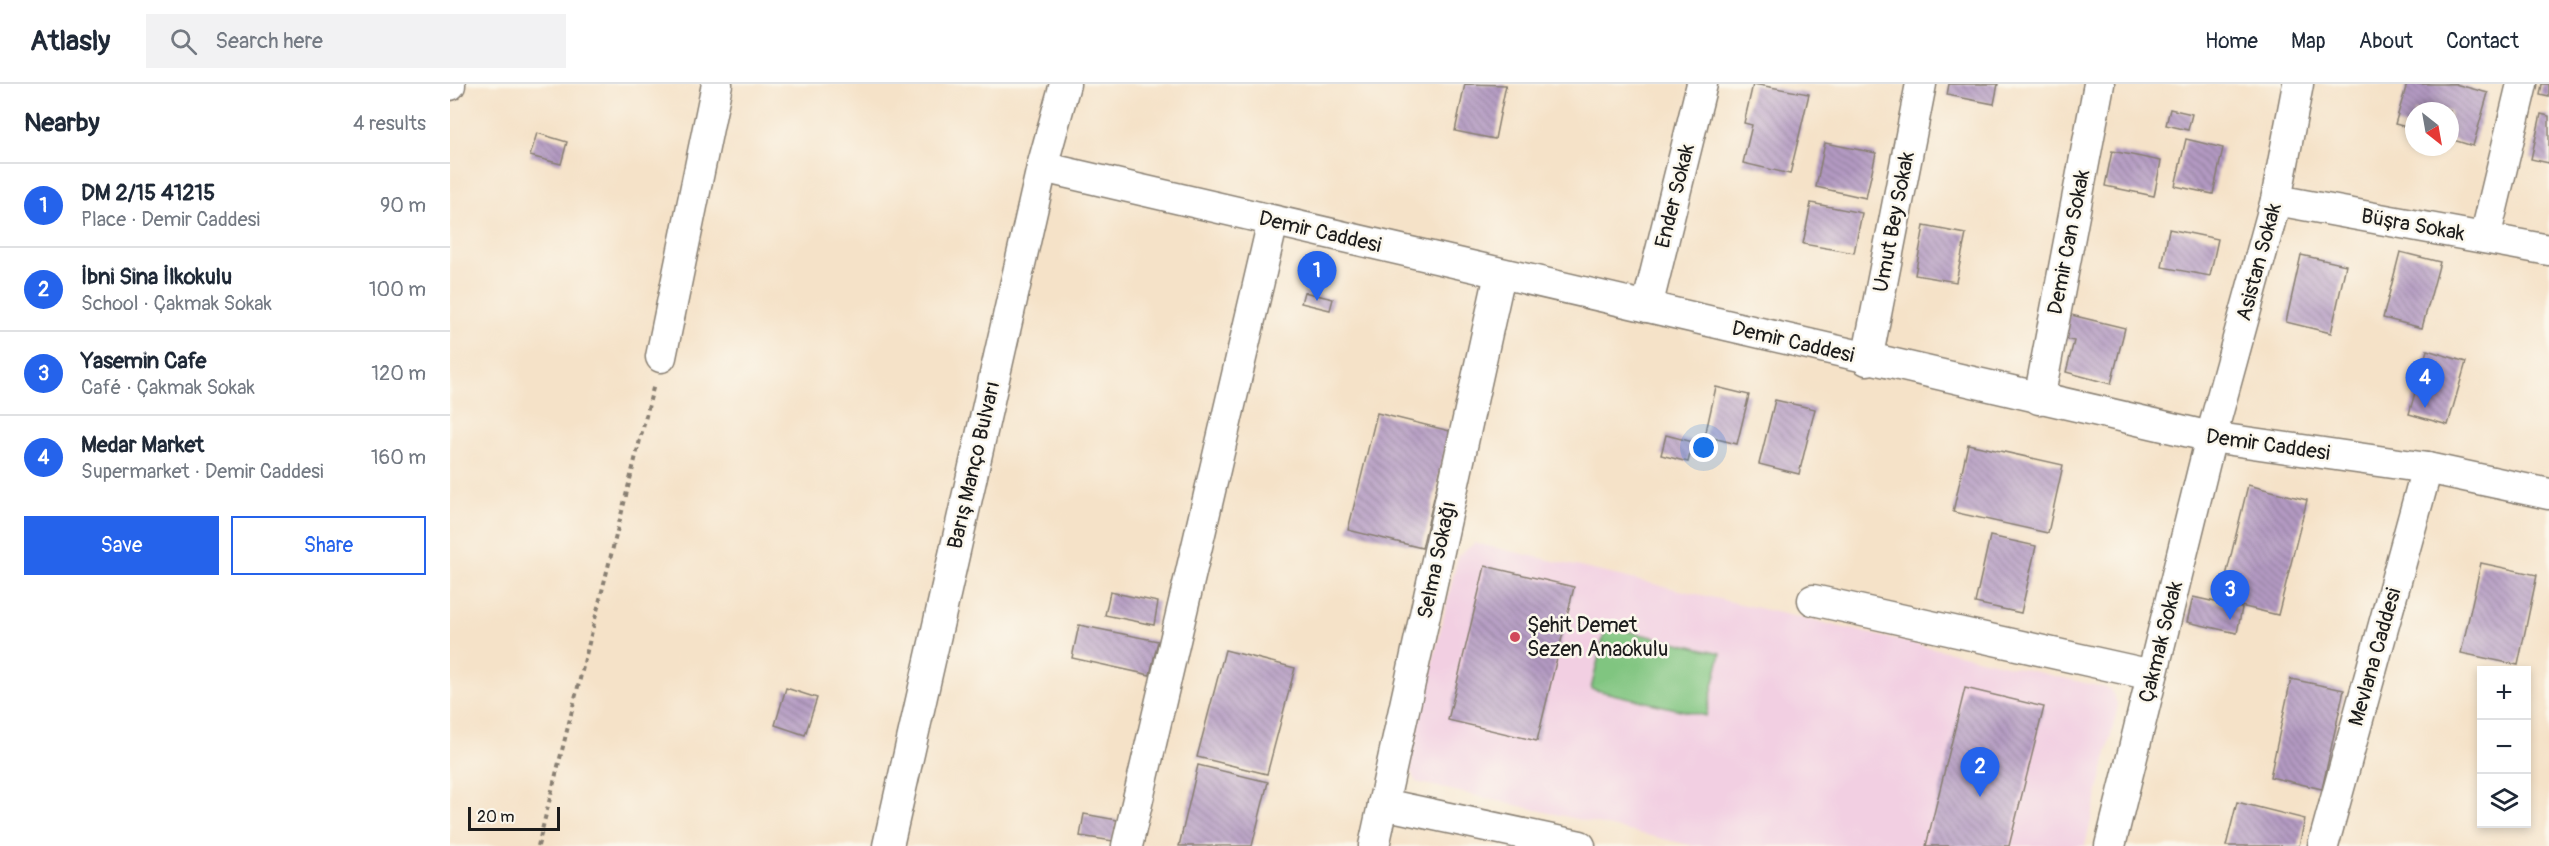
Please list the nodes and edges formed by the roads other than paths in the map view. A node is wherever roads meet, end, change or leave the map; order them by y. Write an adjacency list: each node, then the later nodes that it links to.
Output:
1 (717, 84): 15 (street)
2 (1065, 84): 8 (street, Barış Manço Bulvarı)
3 (1700, 84): 14 (street, Ender Sokak)
4 (1921, 84): 16 (street, Umut Bey Sokak)
5 (2099, 84): 17 (street, Demir Can Sokak)
6 (2298, 84): 9 (street, Asistan Sokak)
7 (2522, 84): 11 (street)
8 (1042, 167): 10 (street, Demir Caddesi); 24 (street, Barış Manço Bulvarı)
9 (2276, 200): 11 (street, Büşra Sokak); 18 (street, Asistan Sokak)
10 (1273, 221): 13 (street, Demir Caddesi); 25 (street)
11 (2485, 238): 12 (street, Büşra Sokak)
12 (2549, 250)
13 (1500, 274): 14 (street, Demir Caddesi); 23 (street, Selma Sokağı)
14 (1647, 307): 16 (street, Demir Caddesi)
15 (661, 357)
16 (1867, 360): 17 (street, Demir Caddesi)
17 (2039, 399): 18 (street, Demir Caddesi)
18 (2211, 437): 19 (street, Demir Caddesi); 22 (street, Çakmak Sokak)
19 (2427, 468): 20 (street, Demir Caddesi); 29 (street, Mevlana Caddesi)
20 (2549, 494)
21 (1813, 600): 22 (street)
22 (2152, 675): 28 (street, Çakmak Sokak)
23 (1383, 804): 26 (street, Selma Sokağı); 27 (street)
24 (888, 846)
25 (1127, 846)
26 (1374, 846)
27 (1580, 846)
28 (2110, 846)
29 (2323, 846)

